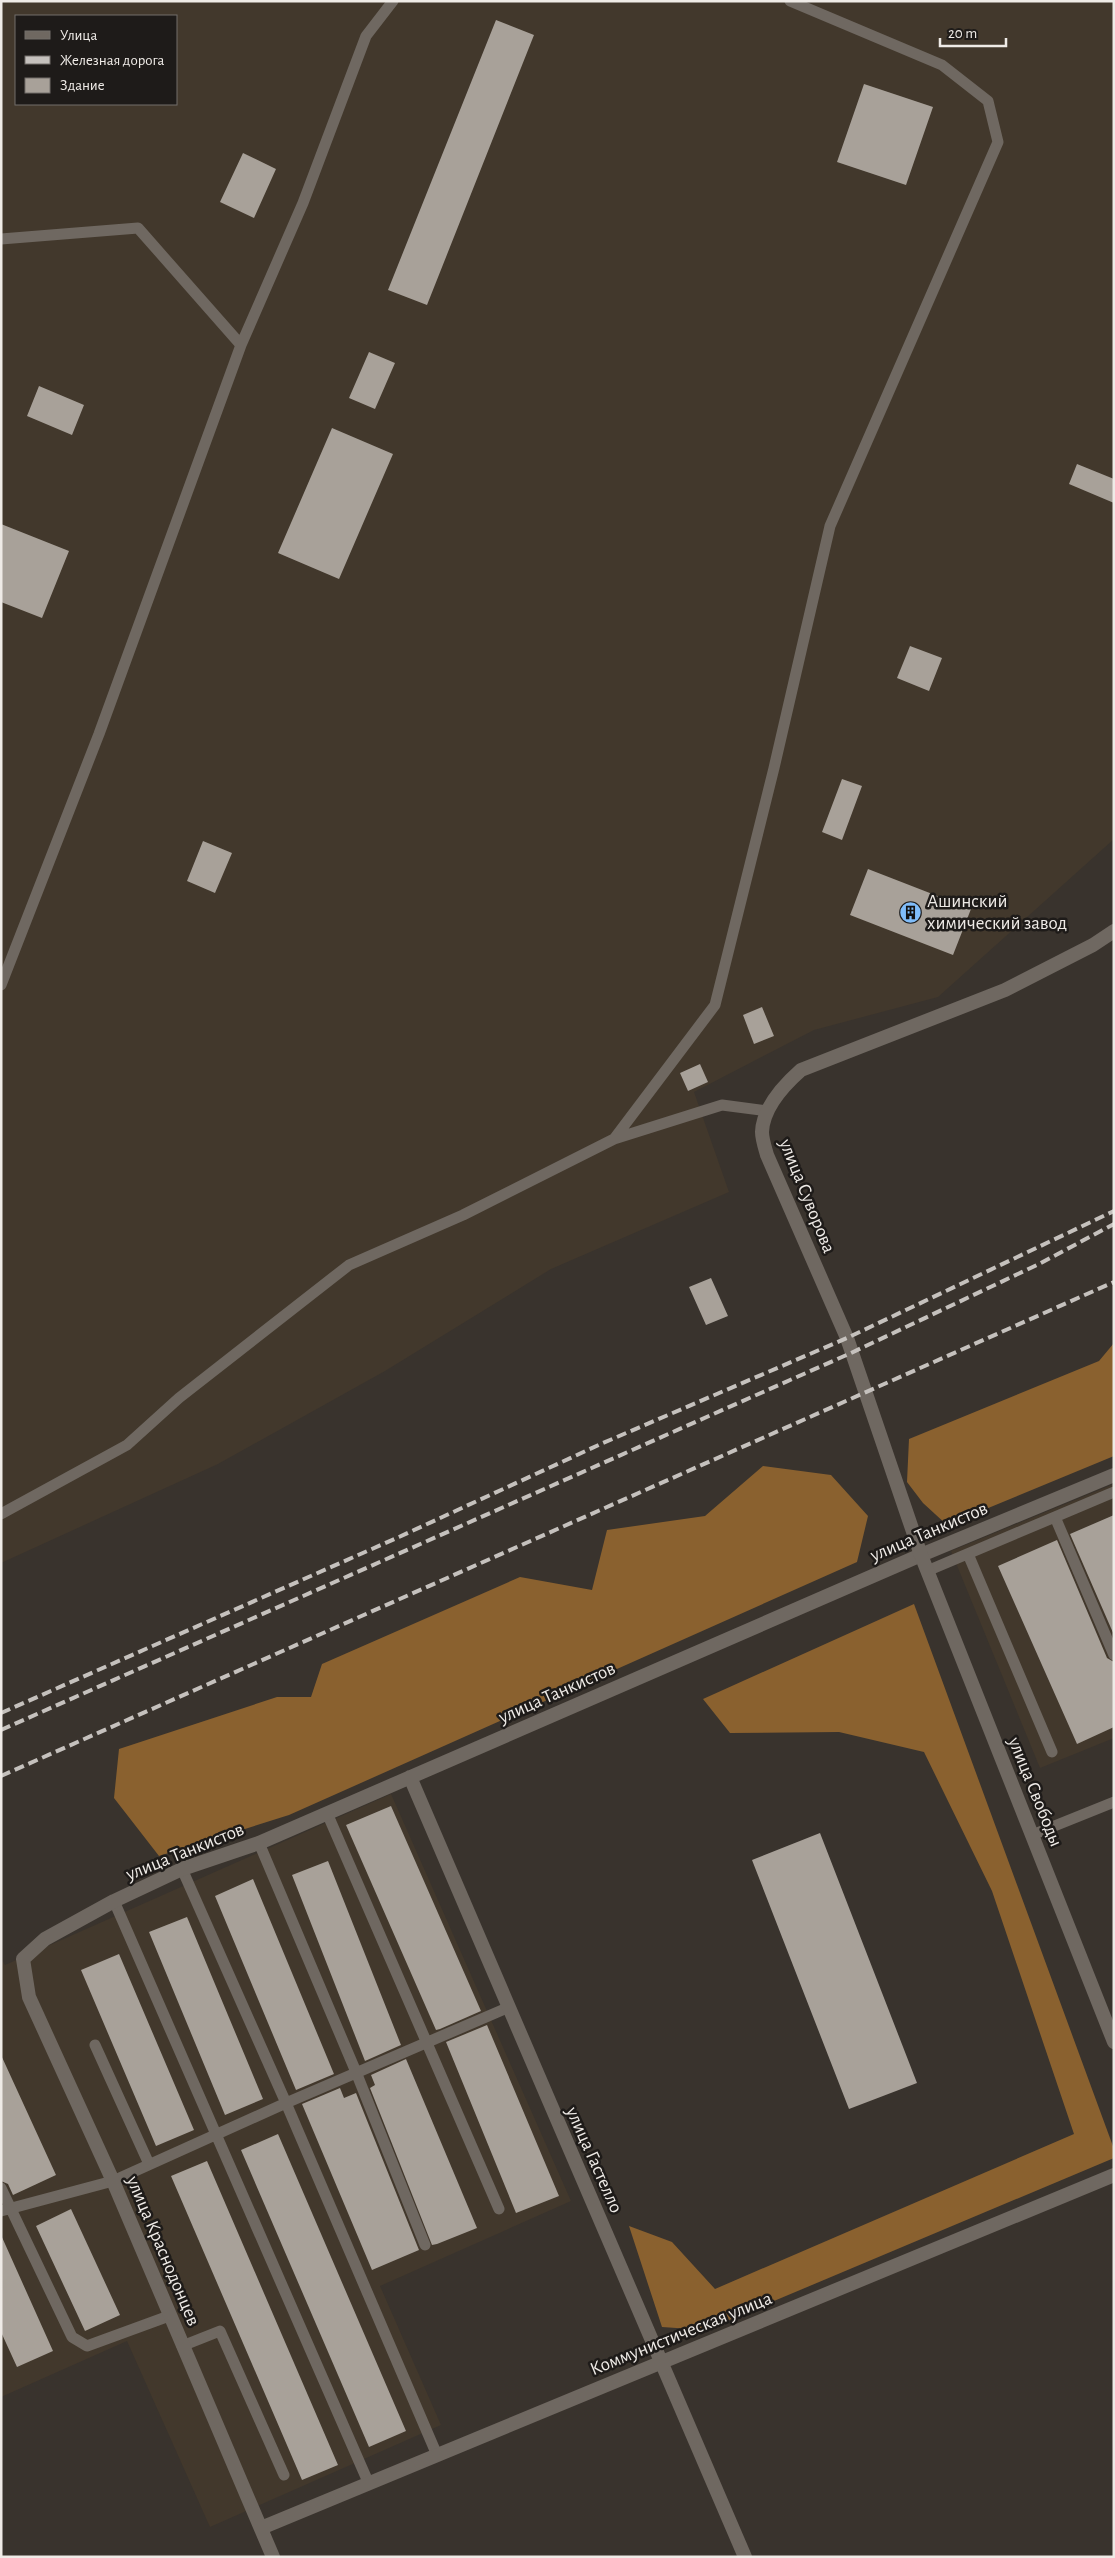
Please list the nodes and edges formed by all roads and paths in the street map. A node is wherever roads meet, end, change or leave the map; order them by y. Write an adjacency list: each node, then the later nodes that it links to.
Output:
1 (393, 1): 4 (lane)
2 (790, 1): 8 (lane)
3 (1, 239): 4 (lane)
4 (241, 345): 6 (lane)
5 (1114, 931): 7 (street, улица Суворова)
6 (1, 985)
7 (768, 1111): 8 (lane); 14 (street, улица Суворова)
8 (614, 1139): 11 (lane)
9 (1114, 1475): 14 (street, улица Танкистов)
10 (1114, 1492): 12 (lane)
11 (1, 1514)
12 (1055, 1517): 13 (lane); 16 (lane)
13 (968, 1554): 15 (lane); 17 (lane)
14 (921, 1555): 15 (street, улица Свободы); 18 (street, улица Танкистов)
15 (928, 1571): 21 (street, улица Свободы)
16 (1114, 1655)
17 (1052, 1752)
18 (410, 1777): 20 (street, улица Танкистов); 26 (street, улица Гастелло)
19 (1113, 1800): 21 (lane)
20 (327, 1814): 22 (street, улица Танкистов); 27 (lane)
21 (1032, 1835): 28 (street, улица Свободы)
22 (258, 1843): 23 (street, улица Танкистов); 30 (lane)
23 (182, 1869): 24 (street, улица Танкистов); 31 (lane)
24 (114, 1901): 25 (street, улица Танкистов); 32 (lane)
25 (23, 1959): 35 (street, улица Краснодонцев)
26 (507, 2008): 27 (lane); 42 (street, улица Гастелло)
27 (428, 2042): 30 (lane); 37 (lane)
28 (1114, 2042)
29 (95, 2045): 33 (lane)
30 (356, 2072): 31 (lane); 39 (lane)
31 (286, 2103): 32 (lane); 43 (lane)
32 (216, 2134): 33 (lane); 45 (lane)
33 (149, 2164): 35 (lane)
34 (1114, 2175): 42 (street, Коммунистическая улица)
35 (113, 2181): 38 (lane); 40 (street, улица Краснодонцев)
36 (1, 2188): 38 (lane)
37 (499, 2208)
38 (6, 2210): 40 (lane)
39 (424, 2245)
40 (169, 2316): 41 (street, улица Краснодонцев)
41 (182, 2346): 44 (lane); 46 (street, улица Краснодонцев)
42 (662, 2362): 43 (street, Коммунистическая улица); 48 (street, улица Гастелло)
43 (438, 2455): 45 (street, Коммунистическая улица)
44 (284, 2475)
45 (369, 2484): 46 (street, Коммунистическая улица)
46 (262, 2528): 47 (street, улица Краснодонцев)
47 (273, 2557)
48 (745, 2557)

